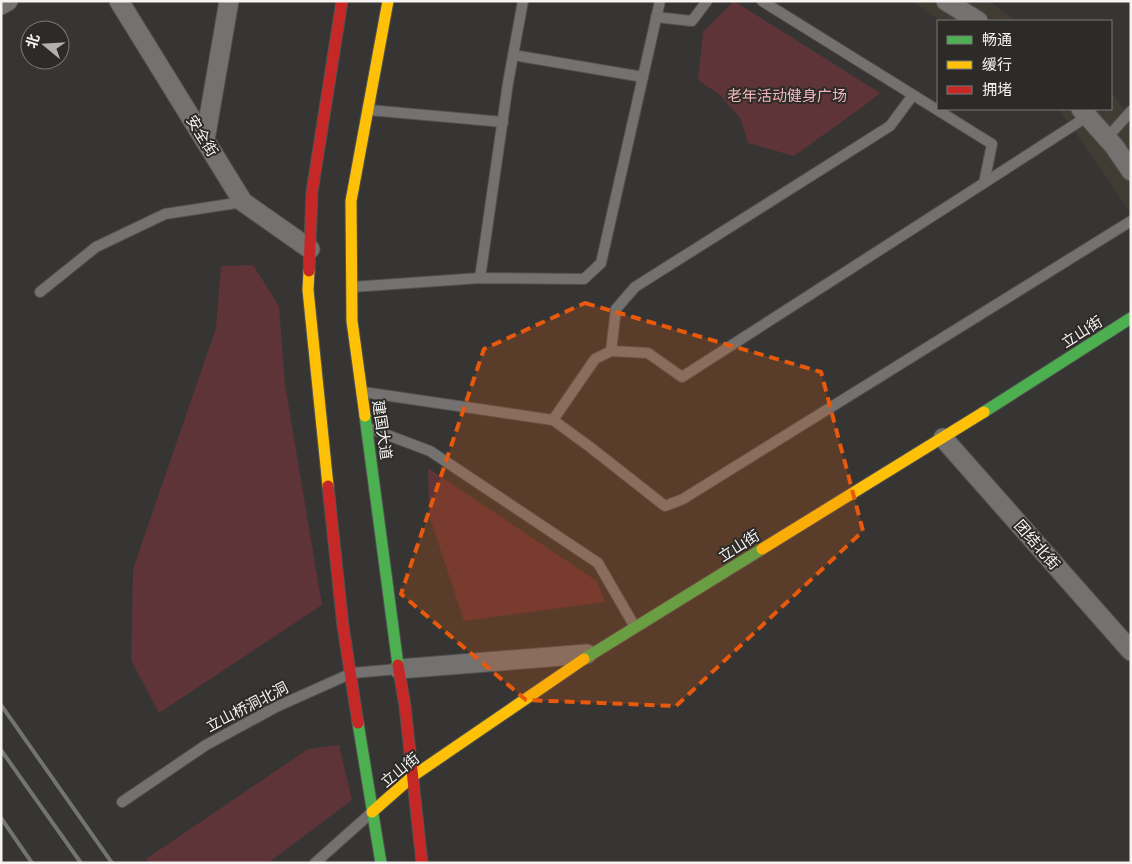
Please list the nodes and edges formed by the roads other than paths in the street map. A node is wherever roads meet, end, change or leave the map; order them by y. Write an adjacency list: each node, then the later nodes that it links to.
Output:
1 (8, 1): 11 (street)
2 (119, 1): 22 (street, 安全街)
3 (230, 1): 22 (street)
4 (342, 1): 27 (main road)
5 (388, 1): 17 (main road, 建国大道)
6 (523, 1): 14 (lane)
7 (660, 1): 12 (lane)
8 (707, 1): 12 (lane)
9 (762, 1): 16 (lane)
10 (946, 1): 13 (street)
11 (1, 5)
12 (656, 17): 15 (lane)
13 (976, 20)
14 (514, 55): 15 (lane); 20 (lane)
15 (643, 77): 28 (lane)
16 (914, 96): 24 (lane); 32 (lane)
17 (368, 110): 20 (lane); 29 (main road, 建国大道)
18 (1131, 110): 21 (lane)
19 (1084, 112): 21 (street); 24 (lane)
20 (503, 122): 28 (lane)
21 (1107, 138): 23 (street)
22 (205, 140): 25 (street, 安全街)
23 (1131, 171)
24 (984, 183): 32 (lane)
25 (243, 202): 27 (street, 安全街); 30 (lane)
26 (1131, 221): 34 (lane)
27 (310, 249): 41 (main road)
28 (480, 278): 29 (lane)
29 (352, 287): 33 (main road, 建国大道)
30 (40, 292)
31 (1131, 318): 36 (main road, 立山街)
32 (611, 351): 34 (lane)
33 (361, 392): 34 (lane); 35 (main road, 建国大道)
34 (553, 420)
35 (366, 426): 37 (lane); 40 (main road, 建国大道)
36 (943, 438): 37 (main road, 立山街); 38 (street, 团结北街)
37 (635, 627): 39 (main road, 立山街)
38 (1131, 651)
39 (591, 654): 40 (street); 42 (main road, 立山街)
40 (399, 669): 41 (lane, 立山桥洞北洞); 42 (main road, 建国大道)
41 (352, 672): 43 (lane, 立山桥洞北洞); 44 (main road)
42 (413, 776): 44 (main road, 立山街); 47 (main road, 建国大道)
43 (122, 802)
44 (372, 812): 45 (lane); 46 (main road)
45 (314, 863)
46 (381, 863)
47 (422, 863)

